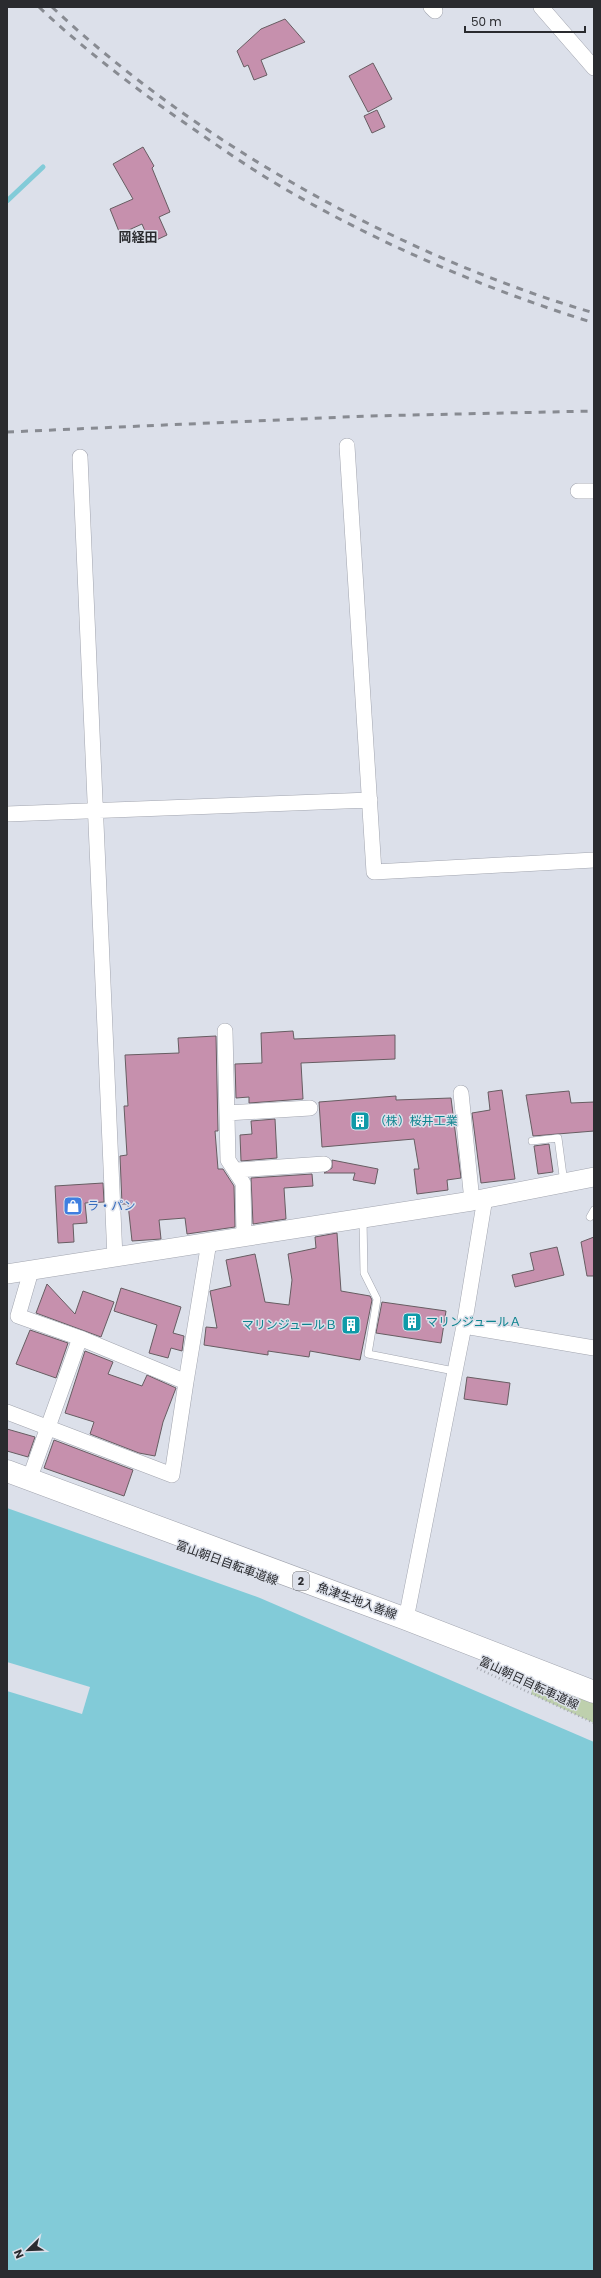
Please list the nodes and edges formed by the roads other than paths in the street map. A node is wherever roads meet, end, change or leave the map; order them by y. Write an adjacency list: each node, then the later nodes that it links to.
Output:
1 (541, 7): 2 (street)
2 (594, 68)
3 (347, 446): 7 (street)
4 (80, 457): 8 (street)
5 (578, 491): 6 (street)
6 (594, 491)
7 (370, 800): 8 (street); 10 (street)
8 (96, 810): 9 (street); 26 (street)
9 (7, 814)
10 (594, 860)
11 (225, 1031): 14 (street)
12 (461, 1093): 20 (street)
13 (310, 1108): 14 (street)
14 (227, 1113): 17 (street)
15 (532, 1141): 19 (lane)
16 (324, 1164): 17 (street)
17 (237, 1170): 24 (street)
18 (594, 1177): 19 (street)
19 (564, 1183): 20 (street)
20 (478, 1200): 22 (street); 29 (street)
21 (594, 1210): 23 (lane)
22 (362, 1217): 24 (street); 32 (lane)
23 (590, 1217)
24 (244, 1236): 25 (street)
25 (210, 1242): 26 (street); 33 (street)
26 (114, 1258): 27 (street)
27 (31, 1272): 28 (street); 30 (street)
28 (7, 1274)
29 (464, 1326): 31 (street); 32 (street)
30 (80, 1338): 33 (street); 35 (street)
31 (594, 1348)
32 (454, 1371): 38 (street)
33 (186, 1382): 35 (street)
34 (7, 1412): 35 (street)
35 (48, 1428): 37 (street)
36 (7, 1471): 37 (main road, 魚津生地入善線 / 2)
37 (29, 1480): 38 (main road, 魚津生地入善線 / 2)
38 (406, 1619): 39 (main road, 魚津生地入善線 / 2)
39 (594, 1692)

